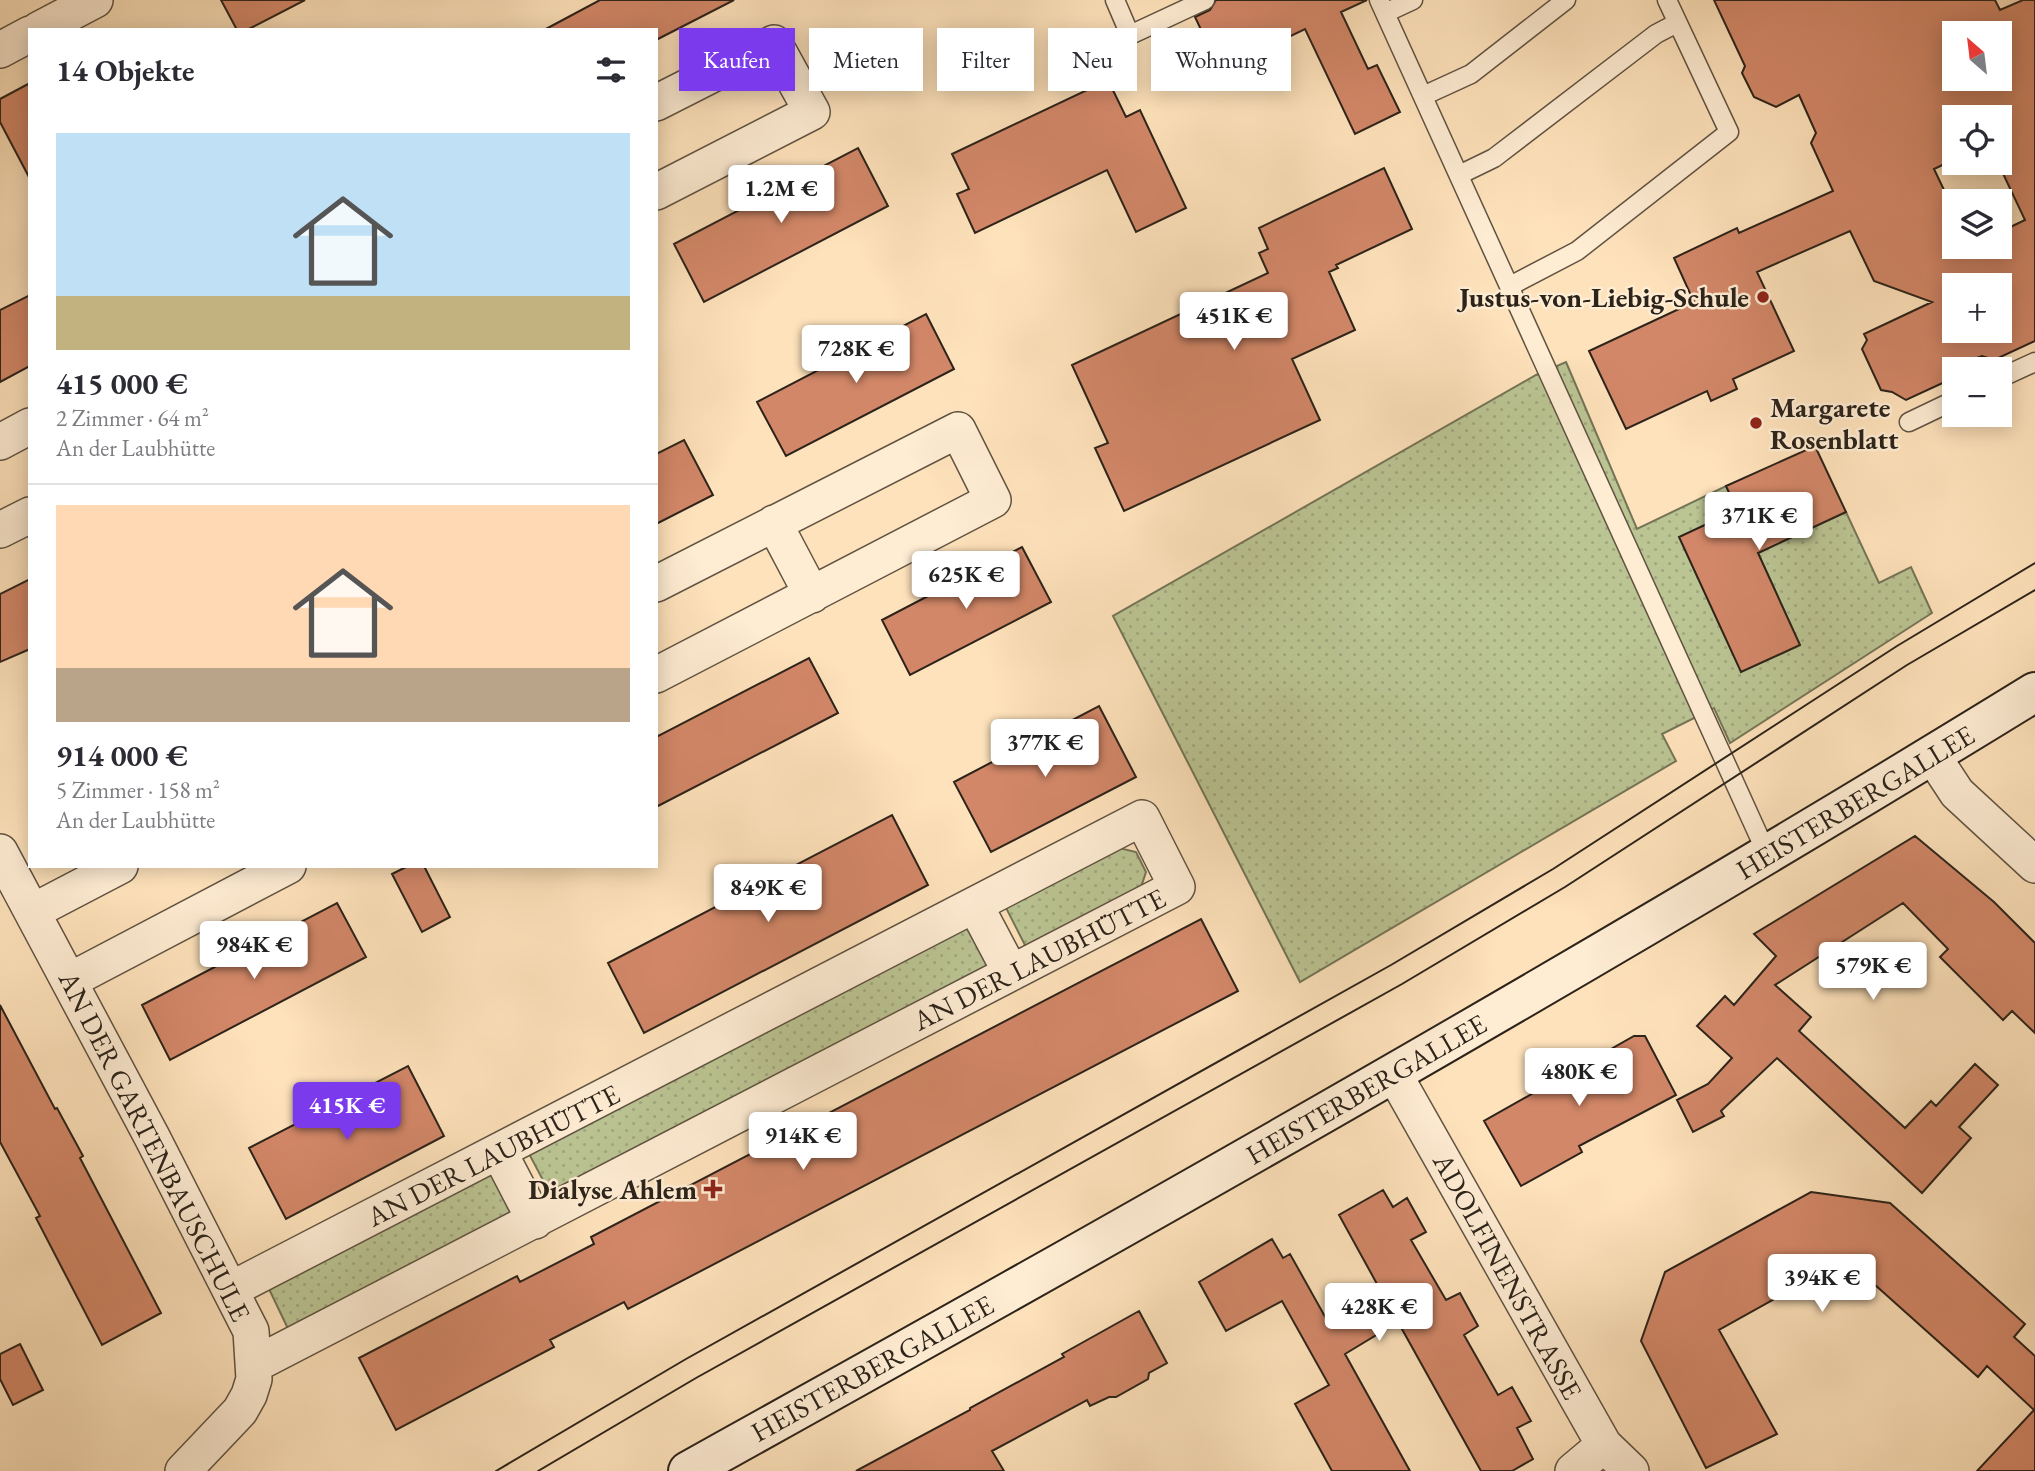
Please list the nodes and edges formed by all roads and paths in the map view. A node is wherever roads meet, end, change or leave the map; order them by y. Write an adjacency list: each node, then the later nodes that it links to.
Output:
1 (95, 0): 9 (street)
2 (1115, 0): 3 (lane)
3 (1205, 0)
4 (1413, 0): 7 (lane)
5 (1566, 0): 12 (lane)
6 (1667, 0): 8 (lane)
7 (1382, 7): 12 (lane)
8 (1677, 23): 14 (lane); 16 (lane)
9 (42, 28)
10 (28, 35): 11 (street)
11 (0, 50)
12 (1423, 96): 14 (lane)
13 (658, 102): 15 (street)
14 (1459, 175): 16 (lane)
15 (658, 191)
16 (1510, 286): 32 (lane)
17 (2035, 362): 18 (lane)
18 (2012, 373)
19 (1942, 406): 20 (lane)
20 (1909, 422)
21 (28, 427): 22 (street)
22 (0, 442)
23 (28, 516): 25 (street)
24 (774, 523): 26 (street); 27 (street); 27 (street)
25 (0, 530)
26 (658, 583)
27 (812, 595): 28 (street)
28 (658, 674)
29 (2035, 692): 30 (main road, HEISTERBERGALLEE)
30 (1931, 755): 32 (main road, HEISTERBERGALLEE); 33 (street)
31 (0, 852): 37 (street, AN DER GARTENBAUSCHULE)
32 (1768, 854): 40 (main road, HEISTERBERGALLEE)
33 (2035, 865)
34 (116, 868): 37 (street)
35 (284, 868): 39 (street)
36 (975, 905): 38 (street); 38 (street, AN DER LAUBHÜTTE); 41 (street, AN DER LAUBHÜTTE)
37 (32, 912): 39 (street, AN DER GARTENBAUSCHULE)
38 (1011, 973): 42 (street, AN DER LAUBHÜTTE)
39 (69, 981): 43 (street, AN DER GARTENBAUSCHULE)
40 (1394, 1074): 45 (street, ADOLFINENSTRASSE); 47 (main road, HEISTERBERGALLEE)
41 (499, 1152): 42 (street); 43 (street, AN DER LAUBHÜTTE)
42 (535, 1221): 44 (street, AN DER LAUBHÜTTE)
43 (230, 1290): 44 (street, AN DER GARTENBAUSCHULE)
44 (254, 1366): 46 (street, AN DER GARTENBAUSCHULE)
45 (1604, 1445): 48 (street); 49 (street, ADOLFINENSTRASSE)
46 (183, 1471)
47 (688, 1471)
48 (1573, 1471)
49 (1632, 1471)

